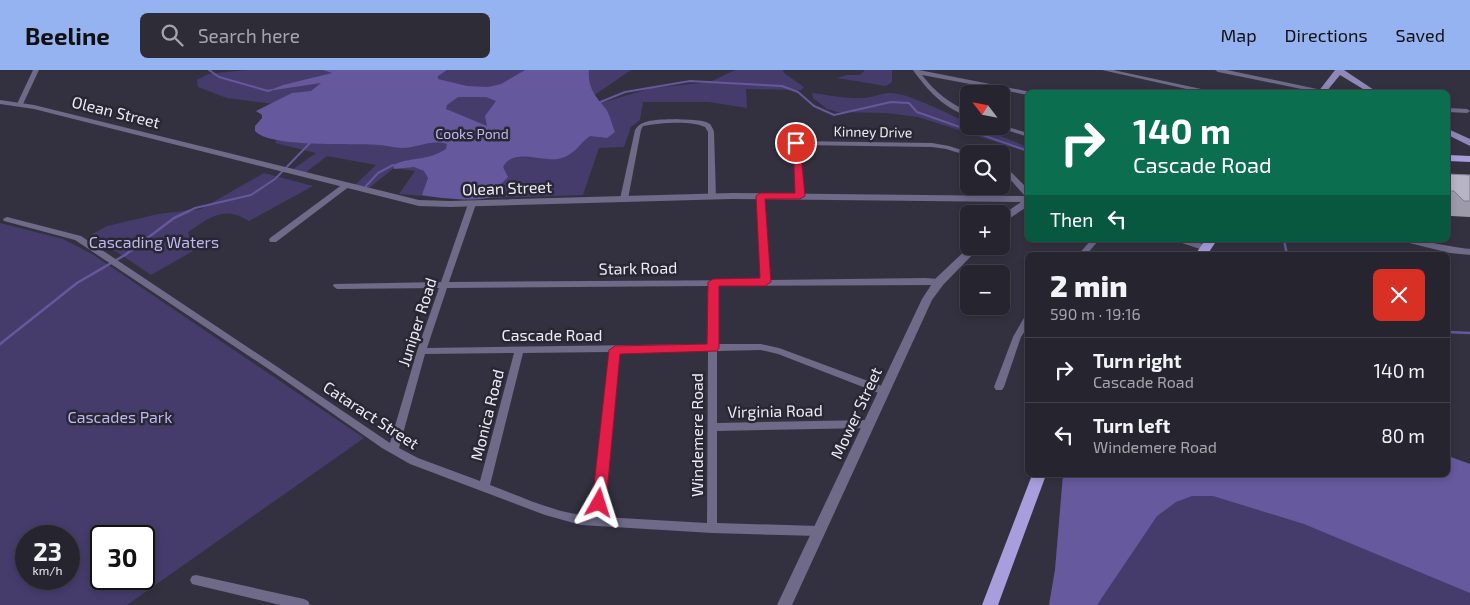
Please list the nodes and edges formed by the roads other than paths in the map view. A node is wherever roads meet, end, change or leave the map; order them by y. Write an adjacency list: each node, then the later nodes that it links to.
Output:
1 (36, 70): 12 (street)
2 (1105, 70): 6 (street)
3 (1218, 70): 7 (street)
4 (1340, 70): 8 (main road); 9 (main road)
5 (917, 71): 10 (street); 13 (street)
6 (1197, 90)
7 (1313, 90)
8 (1324, 90)
9 (1369, 90)
10 (1025, 92)
11 (0, 102): 12 (street, Olean Street)
12 (20, 104): 24 (street, Olean Street)
13 (960, 110)
14 (1450, 110): 15 (street)
15 (1467, 111)
16 (1010, 129): 17 (street)
17 (1025, 133)
18 (1450, 133): 19 (main road)
19 (1470, 143)
20 (960, 151): 27 (street, Kinney Drive)
21 (1450, 158): 22 (main road)
22 (1470, 159)
23 (1010, 175): 25 (street)
24 (346, 186): 32 (street, Olean Street); 35 (street)
25 (1025, 191)
26 (760, 196): 27 (street, Olean Street); 28 (street, Olean Street); 44 (street)
27 (800, 196): 30 (street, Olean Street)
28 (712, 197): 29 (street, Olean Street); 29 (street)
29 (624, 199): 32 (street, Olean Street)
30 (1025, 201)
31 (1025, 203): 33 (street)
32 (472, 204): 46 (street, Juniper Road)
33 (1010, 214)
34 (7, 219): 57 (street, Cataract Street)
35 (273, 240)
36 (1093, 242): 40 (street)
37 (1188, 242): 39 (street)
38 (1416, 242): 41 (street)
39 (1206, 248)
40 (1085, 252)
41 (1470, 252)
42 (967, 255): 45 (street, Mower Street)
43 (713, 282): 44 (street, Stark Road); 46 (street, Stark Road); 49 (street, Windemere Road)
44 (765, 282): 45 (street, Stark Road)
45 (939, 282): 54 (street, Mower Street)
46 (445, 285): 47 (street, Stark Road); 52 (street, Juniper Road)
47 (337, 286)
48 (1025, 323): 53 (street)
49 (713, 348): 51 (street, Cascade Road); 54 (street, Cascade Road); 56 (street, Windemere Road)
50 (519, 350): 51 (street, Cascade Road); 52 (street, Cascade Road); 59 (street, Monica Road)
51 (615, 350): 60 (street)
52 (421, 351): 57 (street, Juniper Road)
53 (999, 387)
54 (884, 391): 55 (street, Mower Street)
55 (869, 424): 56 (street, Virginia Road); 62 (street, Mower Street)
56 (712, 427): 61 (street, Windemere Road)
57 (393, 450): 59 (street, Cataract Street)
58 (1038, 477): 66 (main road)
59 (484, 487): 60 (street, Cataract Street)
60 (597, 522): 61 (street, Cataract Street)
61 (712, 528): 62 (street, Cataract Street)
62 (818, 531): 65 (street, Mower Street)
63 (196, 580): 64 (street)
64 (304, 605)
65 (784, 605)
66 (990, 605)

